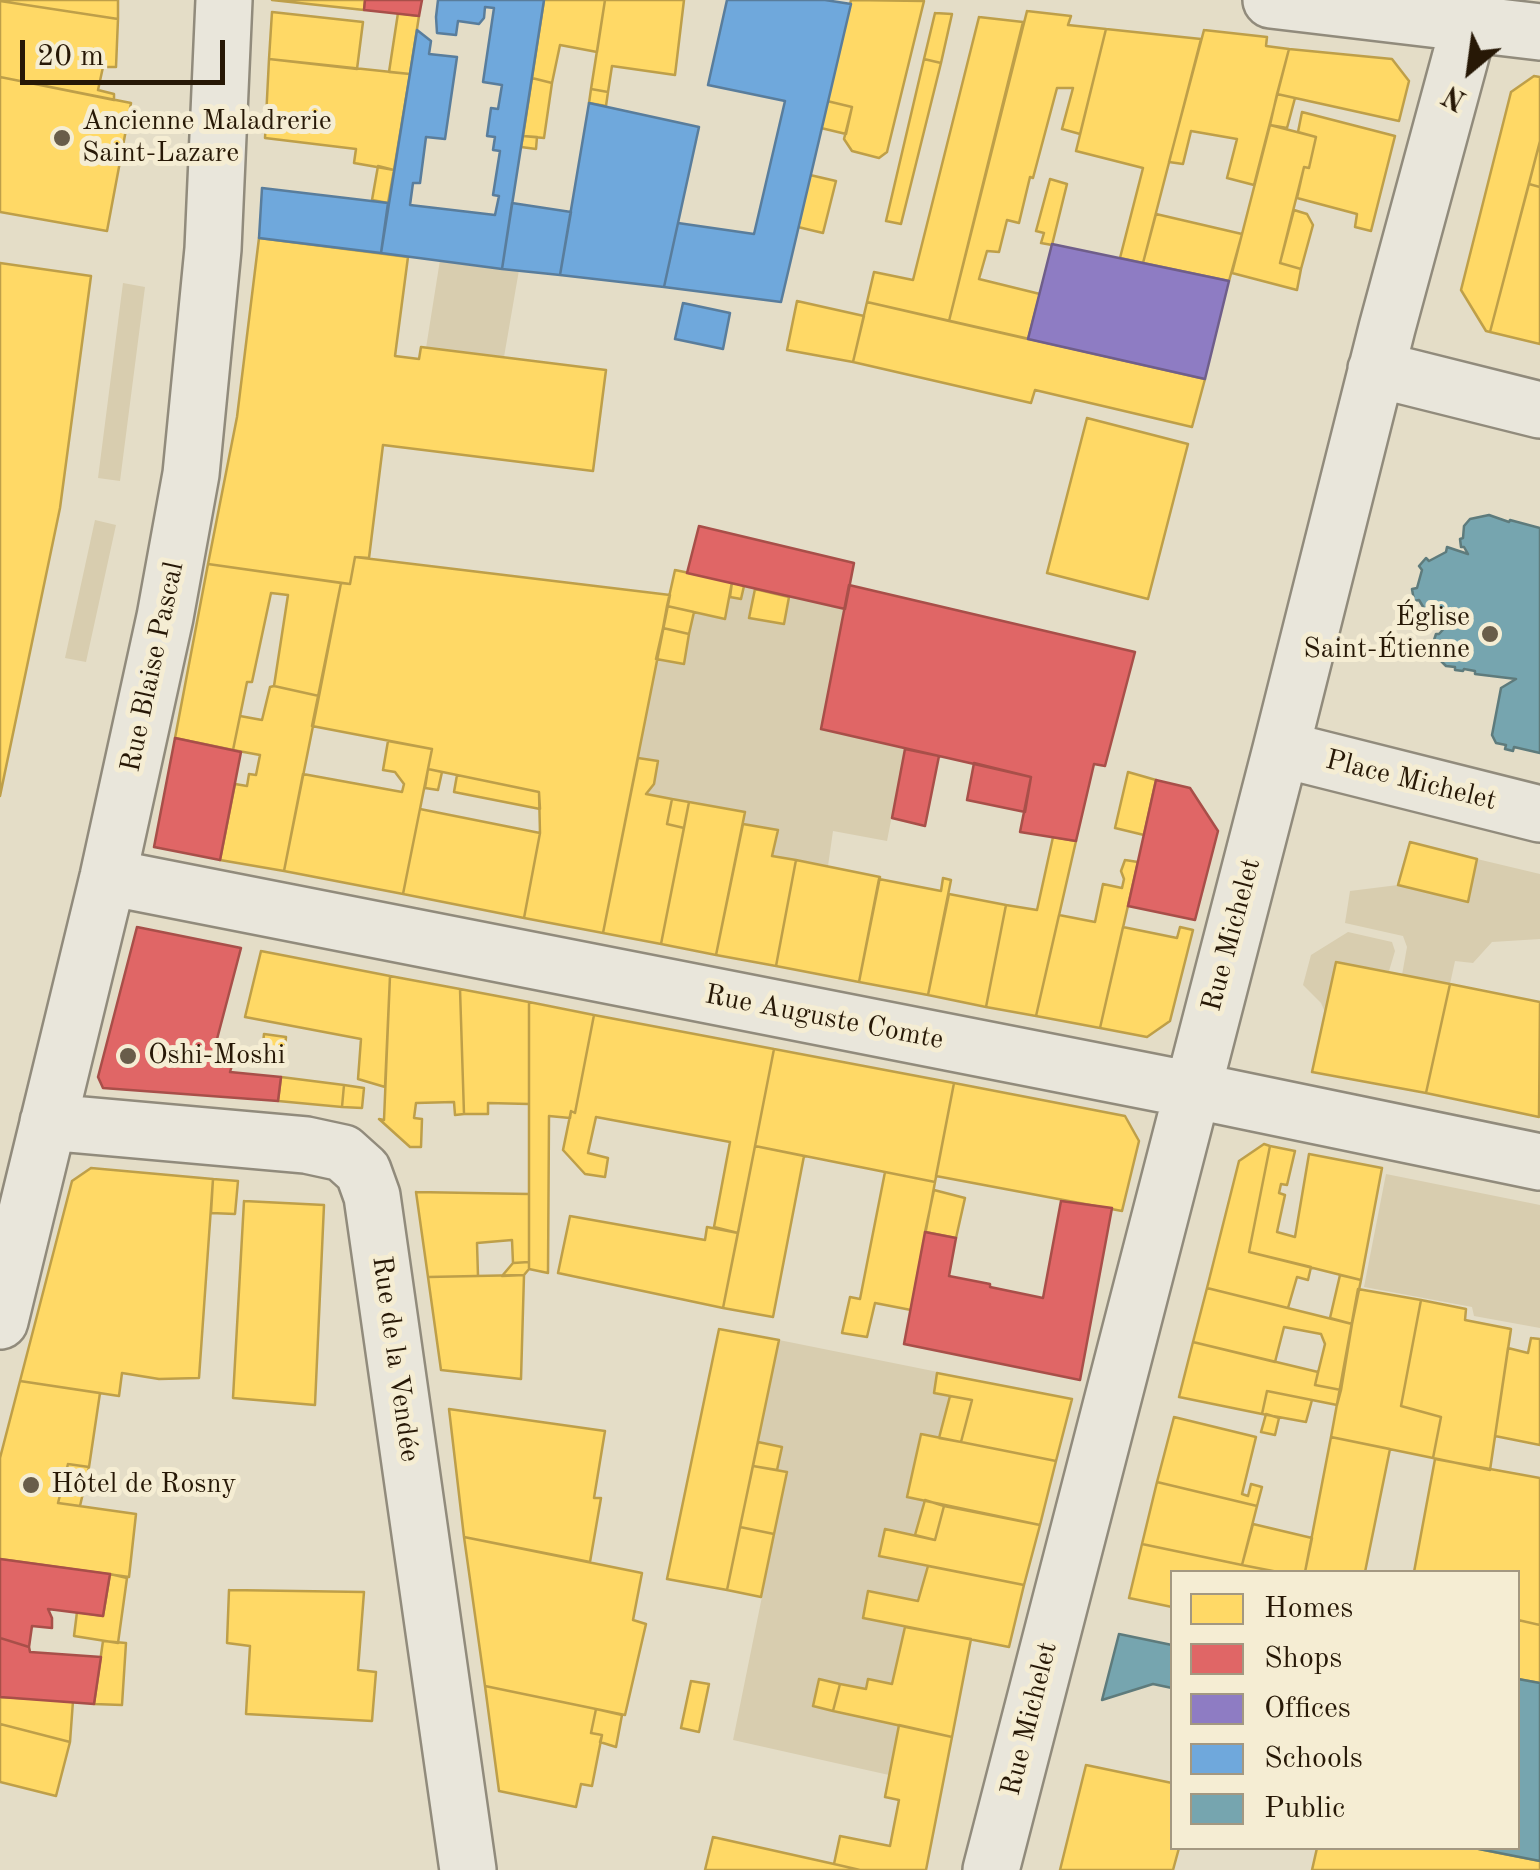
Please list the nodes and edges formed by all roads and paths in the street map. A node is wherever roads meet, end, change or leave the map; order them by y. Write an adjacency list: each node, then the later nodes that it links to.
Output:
1 (224, 0): 9 (street, Rue Blaise Pascal)
2 (1271, 0): 3 (street)
3 (1473, 11): 4 (street); 5 (street, Rue Michelet)
4 (1540, 32)
5 (1376, 369): 6 (street); 7 (street, Rue Michelet)
6 (1540, 410)
7 (1281, 748): 8 (street, Place Michelet); 10 (street, Rue Michelet)
8 (1540, 814)
9 (108, 877): 10 (street, Rue Auguste Comte); 11 (street, Rue Blaise Pascal)
10 (1192, 1090): 12 (street, Rue Auguste Comte); 15 (street, Rue Michelet)
11 (48, 1122): 13 (street, Rue Blaise Pascal); 14 (street, Rue de la Vendée)
12 (1540, 1162)
13 (0, 1322)
14 (468, 1870)
15 (992, 1870)

